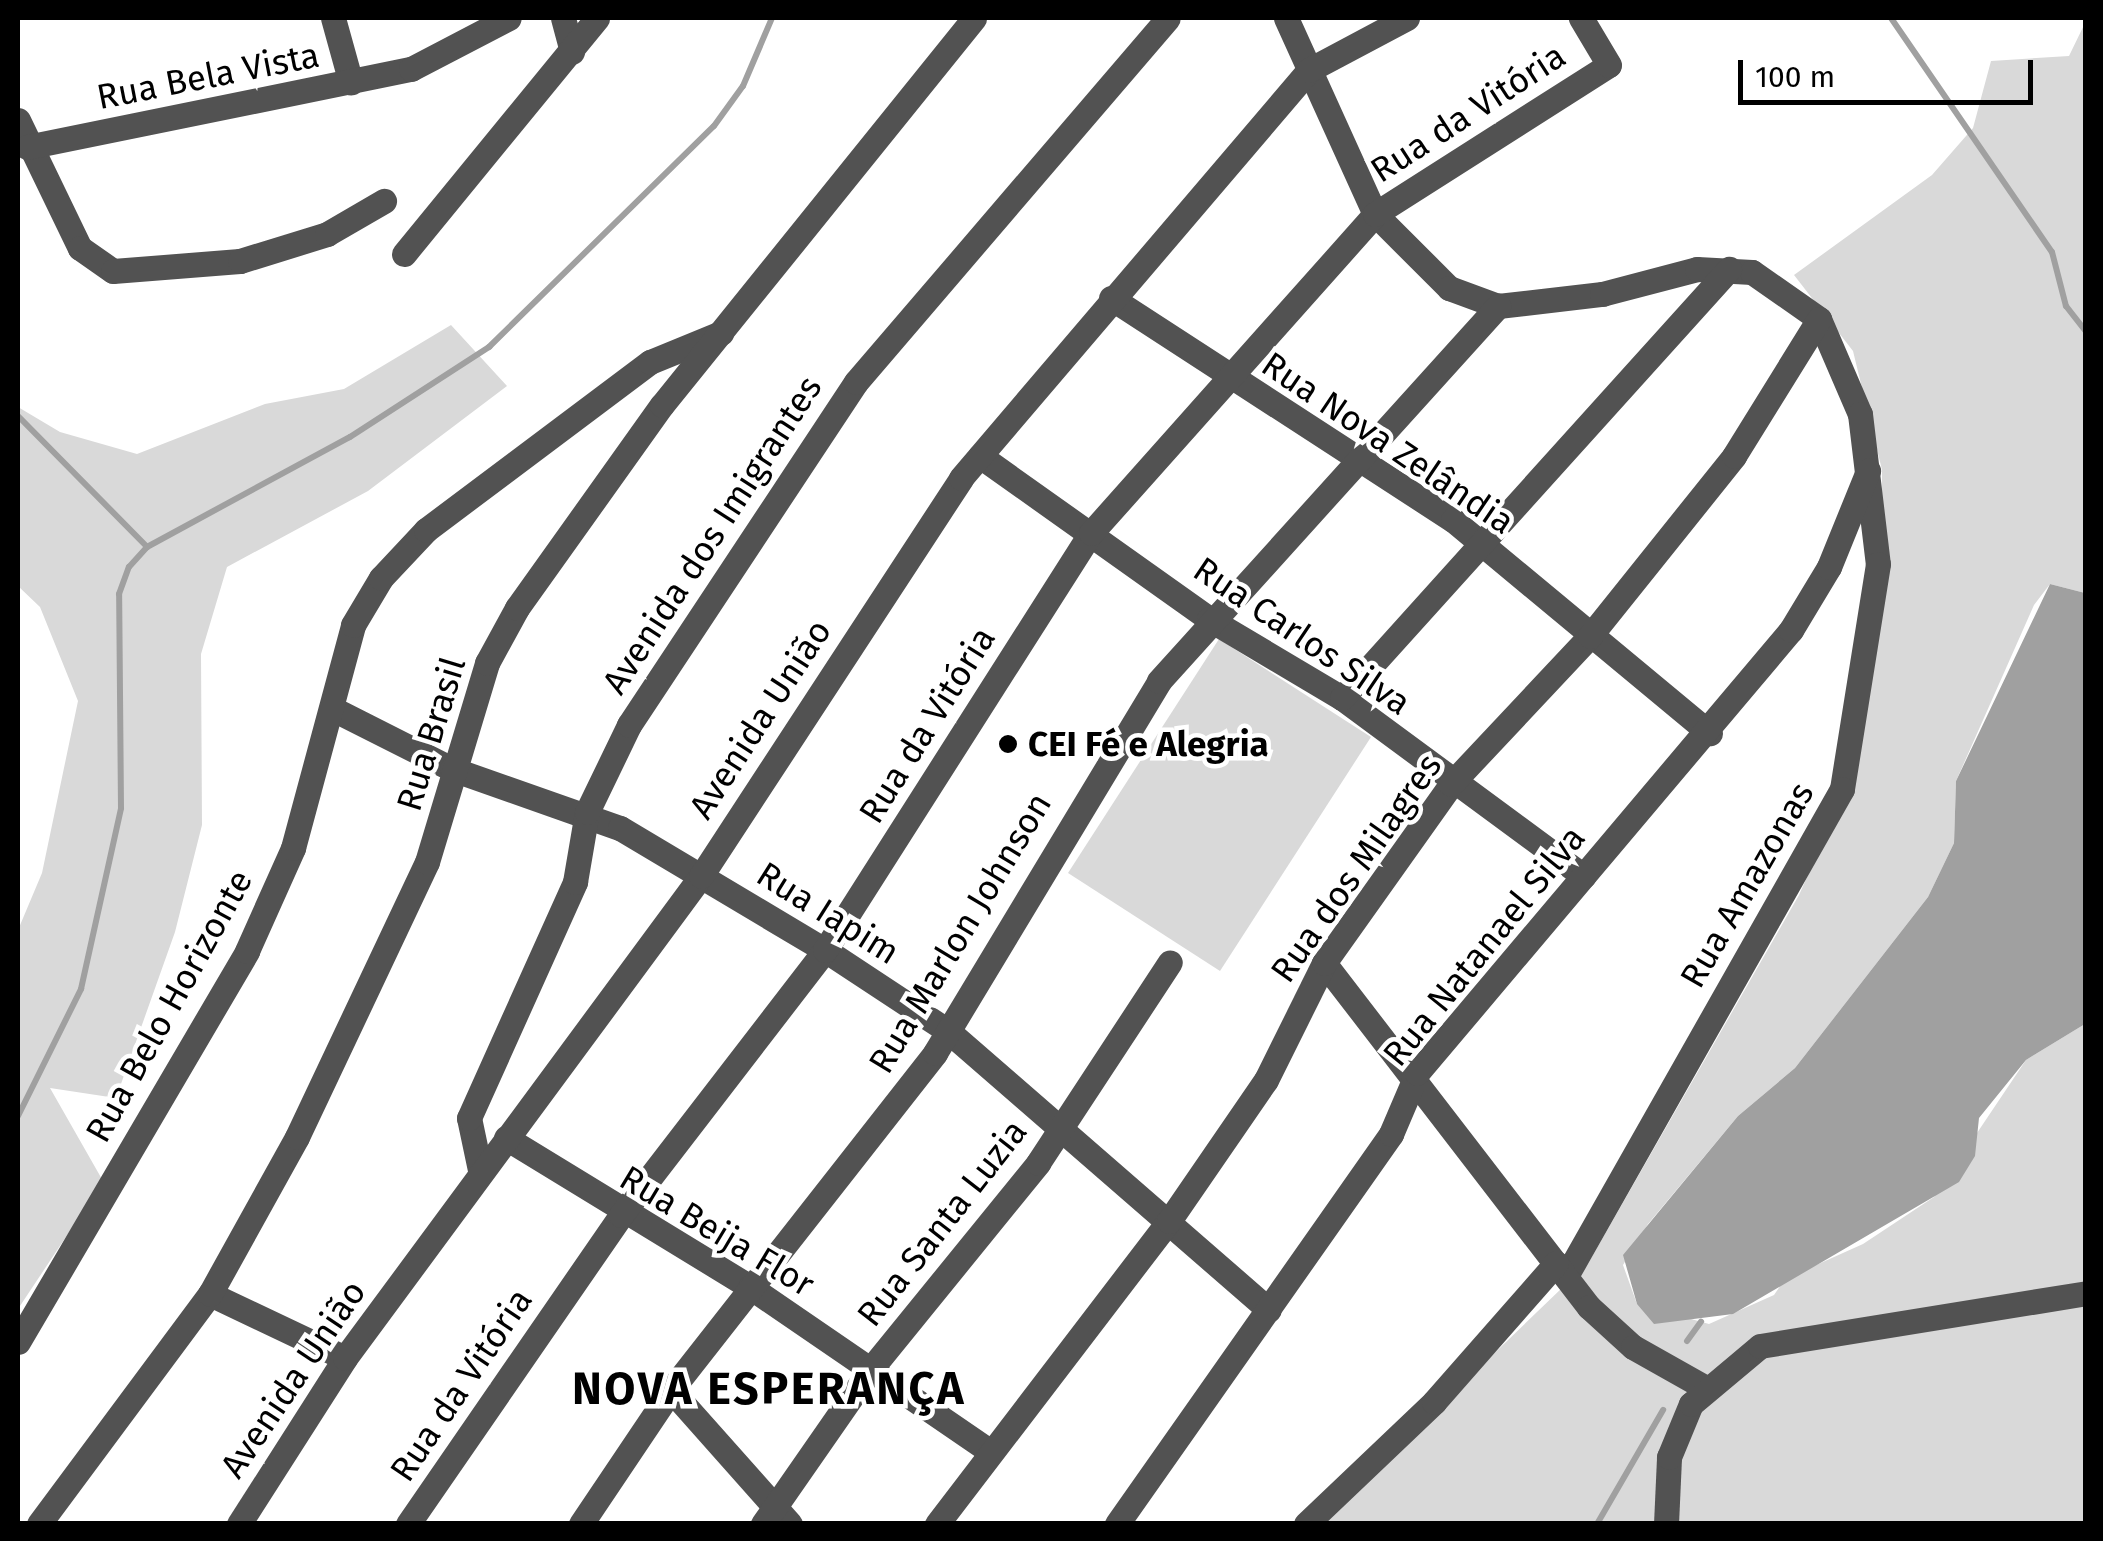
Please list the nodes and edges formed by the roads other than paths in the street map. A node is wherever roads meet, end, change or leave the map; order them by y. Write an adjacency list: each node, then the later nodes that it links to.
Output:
1 (334, 18): 12 (street)
2 (509, 18): 12 (street, Rua Bela Vista)
3 (564, 18): 10 (street)
4 (598, 18): 10 (street)
5 (974, 18): 22 (street, Rua Brasil)
6 (1168, 18): 36 (street, Avenida dos Imigrantes)
7 (1286, 18): 11 (street)
8 (1407, 18): 11 (street, Avenida União)
9 (1582, 18): 16 (street, Rua da Vitória)
10 (572, 52): 17 (street)
11 (1309, 70): 16 (street); 19 (street, Avenida União)
12 (351, 83): 14 (street, Rua Bela Vista)
13 (18, 120): 14 (street)
14 (26, 147): 15 (street)
15 (384, 201)
16 (1375, 214): 20 (street); 23 (street, Rua da Vitória)
17 (404, 254)
18 (1729, 269): 20 (street, Rua Amazonas); 21 (street, Rua Amazonas); 28 (street)
19 (1111, 298): 23 (street, Rua Nova Zelândia); 24 (street, Avenida União)
20 (1498, 306): 25 (street, Rua Marlon Johnson)
21 (1820, 320): 26 (street, Rua Amazonas); 30 (street, Rua dos Milagres)
22 (721, 333): 32 (street, Rua Belo Horizonte); 34 (street, Rua Brasil)
23 (1231, 379): 25 (street, Rua Nova Zelândia); 27 (street, Rua da Vitória)
24 (980, 456): 27 (street, Rua Carlos Silva); 37 (street, Avenida União)
25 (1354, 458): 28 (street, Rua Nova Zelândia); 29 (street, Rua Marlon Johnson)
26 (1870, 466): 33 (street, Rua Natanael Silva); 49 (street, Rua Amazonas)
27 (1091, 533): 29 (street, Rua Carlos Silva); 39 (street, Rua da Vitória)
28 (1479, 541): 30 (street, Rua Nova Zelândia); 31 (street)
29 (1209, 618): 31 (street, Rua Carlos Silva); 42 (street, Rua Marlon Johnson)
30 (1590, 636): 33 (street, Rua Nova Zelândia); 35 (street, Rua dos Milagres)
31 (1342, 698): 35 (street, Rua Carlos Silva)
32 (337, 711): 34 (street, Rua Iapim); 54 (street, Rua Belo Horizonte)
33 (1710, 733): 38 (street, Rua Natanael Silva)
34 (452, 769): 36 (street, Rua Iapim); 52 (street, Rua Brasil)
35 (1451, 784): 38 (street, Rua Carlos Silva); 41 (street, Rua dos Milagres)
36 (587, 812): 37 (street, Rua Iapim); 46 (street, Avenida dos Imigrantes)
37 (701, 876): 39 (street, Rua Iapim); 45 (street, Avenida União)
38 (1583, 876): 43 (street, Rua Natanael Silva)
39 (825, 950): 42 (street, Rua Iapim); 47 (street, Rua da Vitória)
40 (1170, 962): 44 (street, Rua Santa Luzia)
41 (1324, 963): 43 (street); 48 (street, Rua dos Milagres)
42 (948, 1032): 44 (street, Rua Iapim); 50 (street, Rua Marlon Johnson)
43 (1417, 1073): 49 (street); 53 (street, Rua Natanael Silva)
44 (1062, 1128): 48 (street, Rua Iapim); 56 (street, Rua Santa Luzia)
45 (506, 1138): 46 (street, Avenida União); 47 (street, Rua Beija Flor)
46 (480, 1170): 55 (street, Avenida União)
47 (621, 1215): 50 (street, Rua Beija Flor); 63 (street, Rua da Vitória)
48 (1169, 1220): 53 (street, Rua Iapim); 59 (street, Rua dos Milagres)
49 (1561, 1269): 57 (street); 67 (street)
50 (750, 1287): 56 (street, Rua Beija Flor); 58 (street, Rua Marlon Johnson)
51 (2086, 1293): 57 (street)
52 (210, 1294): 55 (street); 62 (street, Rua Brasil)
53 (1270, 1310): 66 (street, Rua Natanael Silva)
54 (18, 1342)
55 (344, 1358): 61 (street, Avenida União)
56 (870, 1370): 59 (street, Rua Beija Flor); 60 (street, Rua Santa Luzia)
57 (1704, 1387): 68 (street)
58 (670, 1390): 60 (street); 64 (street, Rua Marlon Johnson)
59 (991, 1452): 65 (street, Rua dos Milagres)
60 (775, 1519)
61 (243, 1522)
62 (38, 1524)
63 (408, 1524)
64 (581, 1524)
65 (937, 1524)
66 (1117, 1524)
67 (1306, 1524)
68 (1666, 1524)

